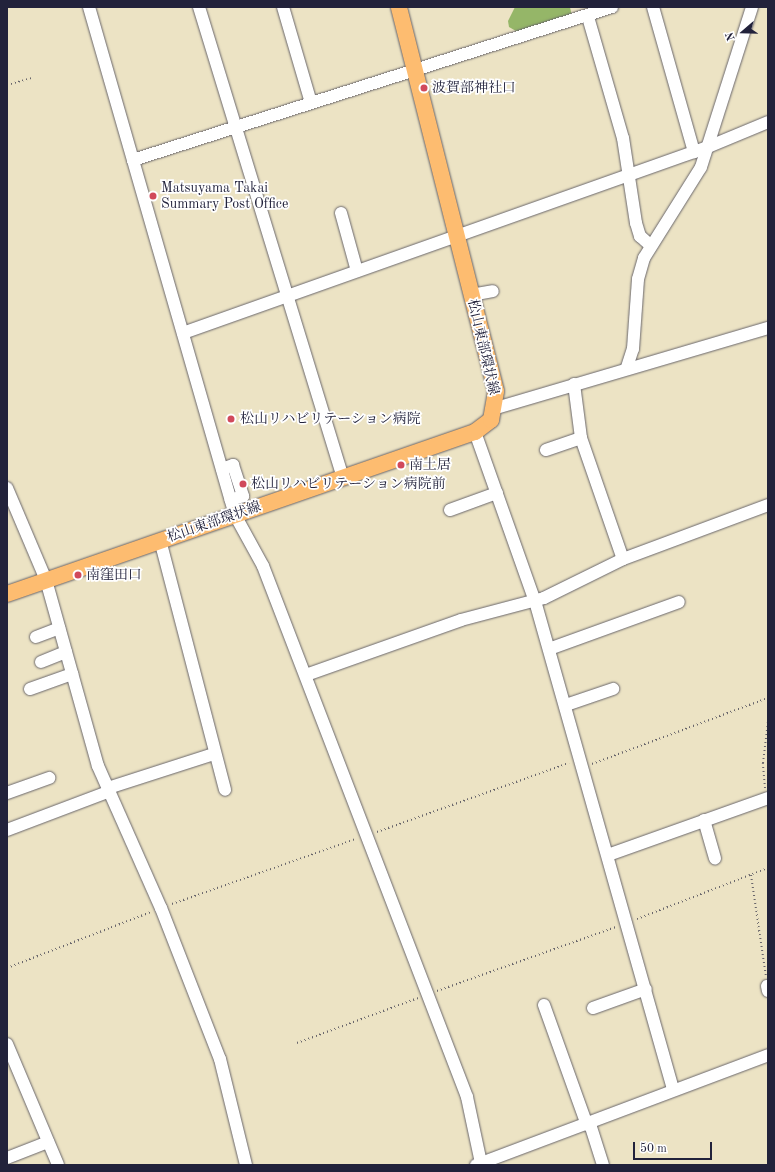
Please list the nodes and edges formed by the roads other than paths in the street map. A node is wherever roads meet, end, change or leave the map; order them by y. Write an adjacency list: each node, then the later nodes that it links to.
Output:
1 (89, 7): 15 (street)
2 (199, 7): 12 (street)
3 (284, 7): 10 (street)
4 (399, 7): 9 (main road, 松山東部環状線)
5 (612, 7): 8 (street)
6 (653, 7): 14 (street)
7 (752, 7): 13 (street)
8 (588, 17): 9 (street); 16 (street)
9 (415, 70): 10 (street); 18 (main road, 松山東部環状線)
10 (311, 103): 12 (street)
11 (768, 122): 13 (street)
12 (235, 127): 15 (street); 22 (street)
13 (708, 147): 14 (street); 19 (street)
14 (694, 152): 16 (street)
15 (133, 160): 25 (street)
16 (629, 175): 18 (street); 19 (street)
17 (341, 213): 20 (street)
18 (456, 236): 20 (street); 23 (main road, 松山東部環状線)
19 (650, 244): 26 (street)
20 (357, 271): 22 (street)
21 (494, 291): 23 (street)
22 (290, 294): 25 (street); 32 (street)
23 (471, 295): 28 (main road, 松山東部環状線)
24 (768, 328): 26 (street)
25 (183, 332): 36 (street)
26 (627, 367): 27 (street)
27 (574, 384): 28 (street); 30 (street)
28 (496, 408): 29 (main road, 松山東部環状線)
29 (475, 432): 32 (main road, 松山東部環状線); 34 (street)
30 (581, 438): 31 (street); 39 (street)
31 (546, 450)
32 (342, 476): 36 (main road, 松山東部環状線)
33 (7, 488): 40 (street)
34 (497, 493): 37 (street); 42 (street)
35 (768, 505): 39 (street)
36 (233, 507): 38 (main road, 松山東部環状線); 50 (street)
37 (450, 510)
38 (160, 540): 40 (main road, 松山東部環状線); 54 (street)
39 (623, 559): 42 (street)
40 (46, 580): 41 (main road, 松山東部環状線); 44 (street)
41 (7, 594)
42 (535, 601): 46 (street); 50 (street)
43 (679, 602): 46 (street)
44 (59, 628): 45 (street); 47 (street)
45 (36, 637)
46 (549, 649): 53 (street)
47 (66, 652): 48 (street); 49 (street)
48 (41, 662)
49 (72, 674): 51 (street); 56 (street)
50 (306, 675): 73 (street)
51 (30, 689)
52 (612, 689): 53 (street)
53 (566, 705): 62 (street)
54 (214, 754): 56 (street); 57 (street)
55 (49, 778): 58 (street)
56 (109, 790): 61 (street); 75 (street)
57 (225, 790)
58 (7, 793)
59 (767, 797): 60 (street)
60 (704, 820): 62 (street); 63 (street)
61 (7, 830)
62 (608, 855): 64 (street)
63 (715, 858)
64 (646, 989): 66 (street); 69 (street)
65 (544, 1005): 70 (street)
66 (593, 1008)
67 (7, 1044): 71 (street)
68 (768, 1055): 69 (street)
69 (673, 1089): 70 (street)
70 (589, 1125): 73 (street); 76 (street)
71 (48, 1142): 72 (street); 74 (street)
72 (7, 1158)
73 (479, 1164)
74 (58, 1165)
75 (246, 1165)
76 (603, 1165)

